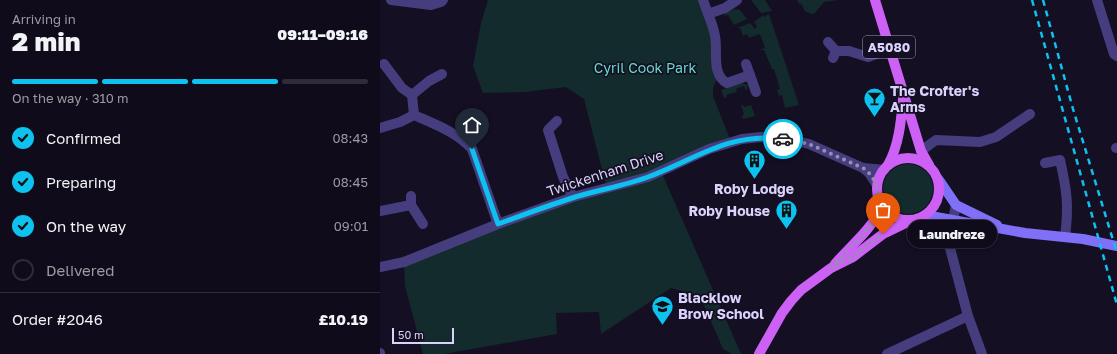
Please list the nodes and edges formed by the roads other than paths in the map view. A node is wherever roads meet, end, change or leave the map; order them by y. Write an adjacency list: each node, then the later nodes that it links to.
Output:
1 (391, 0): 2 (street)
2 (443, 0)
3 (703, 0): 7 (street)
4 (737, 0): 7 (street)
5 (875, 0): 9 (main road, A5080)
6 (1097, 0): 10 (street)
7 (708, 14): 14 (street)
8 (828, 42): 9 (street)
9 (890, 49): 16 (main road, A5080)
10 (1117, 56)
11 (384, 64): 17 (street)
12 (746, 64): 14 (street)
13 (442, 74): 17 (street)
14 (750, 75): 15 (street)
15 (756, 92)
16 (904, 93): 22 (main road, A5080); 25 (main road, A5080)
17 (412, 95): 19 (street)
18 (1030, 114): 22 (street)
19 (414, 115): 21 (street); 38 (street)
20 (557, 121): 29 (street)
21 (380, 128)
22 (921, 151): 24 (main road, A5080)
23 (1045, 163): 41 (street)
24 (929, 165): 25 (main road); 27 (main road, A5080)
25 (886, 167): 26 (street, Twickenham Drive); 28 (main road, A5080)
26 (863, 168): 28 (street, Twickenham Drive); 29 (street, Twickenham Drive)
27 (939, 180): 31 (main road); 33 (main road)
28 (877, 185): 30 (main road)
29 (573, 197): 38 (street, Twickenham Drive)
30 (882, 205): 35 (main road); 44 (main road)
31 (956, 205): 36 (street); 39 (main road)
32 (380, 211): 37 (street)
33 (925, 215): 34 (main road); 35 (main road)
34 (942, 218): 36 (main road); 40 (street)
35 (912, 220): 44 (main road)
36 (954, 220): 39 (main road); 40 (street)
37 (423, 224)
38 (498, 224): 43 (street, Twickenham Drive)
39 (1006, 230): 41 (main road)
40 (946, 237): 45 (street)
41 (1065, 237): 42 (main road)
42 (1117, 246)
43 (380, 267)
44 (831, 268): 46 (main road)
45 (968, 316): 47 (street); 48 (street)
46 (759, 354)
47 (887, 354)
48 (982, 354)

